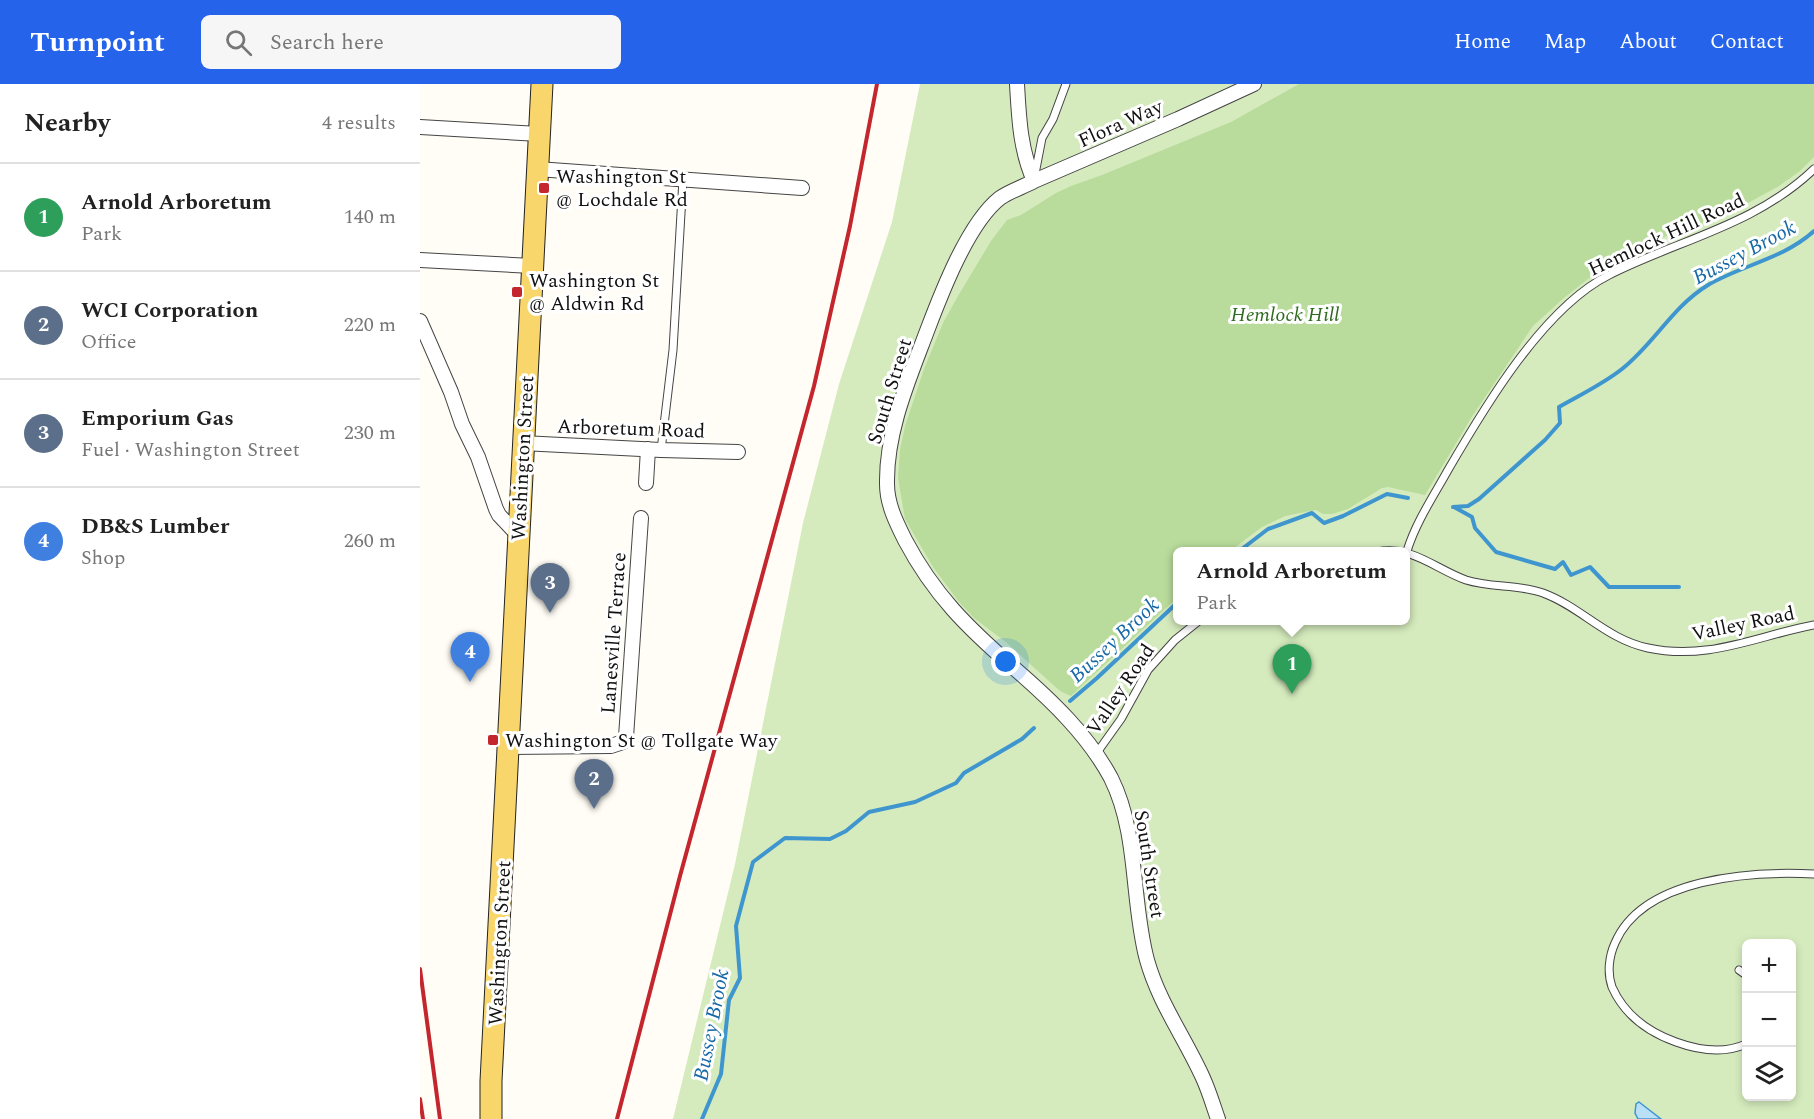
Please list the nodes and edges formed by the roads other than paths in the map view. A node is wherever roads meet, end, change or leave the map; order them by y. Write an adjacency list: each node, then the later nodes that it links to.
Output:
1 (542, 84): 6 (main road, Washington Street)
2 (1017, 84): 10 (street)
3 (1066, 84): 10 (lane)
4 (1254, 84): 10 (street, Flora Way)
5 (420, 127): 6 (street)
6 (539, 134): 7 (main road, Washington Street)
7 (537, 169): 9 (street); 13 (main road, Washington Street)
8 (1814, 169): 21 (lane, Hemlock Hill Road)
9 (683, 179): 11 (street); 16 (lane)
10 (1034, 181): 26 (street, South Street)
11 (802, 188)
12 (420, 260): 13 (street)
13 (532, 266): 15 (main road, Washington Street)
14 (420, 321): 20 (street)
15 (522, 443): 16 (street, Arboretum Road); 20 (main road, Washington Street)
16 (655, 450): 17 (street, Arboretum Road); 18 (street)
17 (738, 452)
18 (645, 483)
19 (640, 518): 25 (street, Lanesville Terrace)
20 (519, 536): 25 (main road, Washington Street)
21 (1408, 547)
22 (1410, 552): 24 (lane, Valley Road)
23 (1195, 625): 26 (lane, Valley Road)
24 (1814, 625)
25 (509, 747): 31 (main road, Washington Street)
26 (1096, 754): 32 (street, South Street)
27 (1814, 874): 30 (lane)
28 (1739, 970): 29 (lane)
29 (1742, 972)
30 (1742, 1045)
31 (491, 1119)
32 (1218, 1119)

